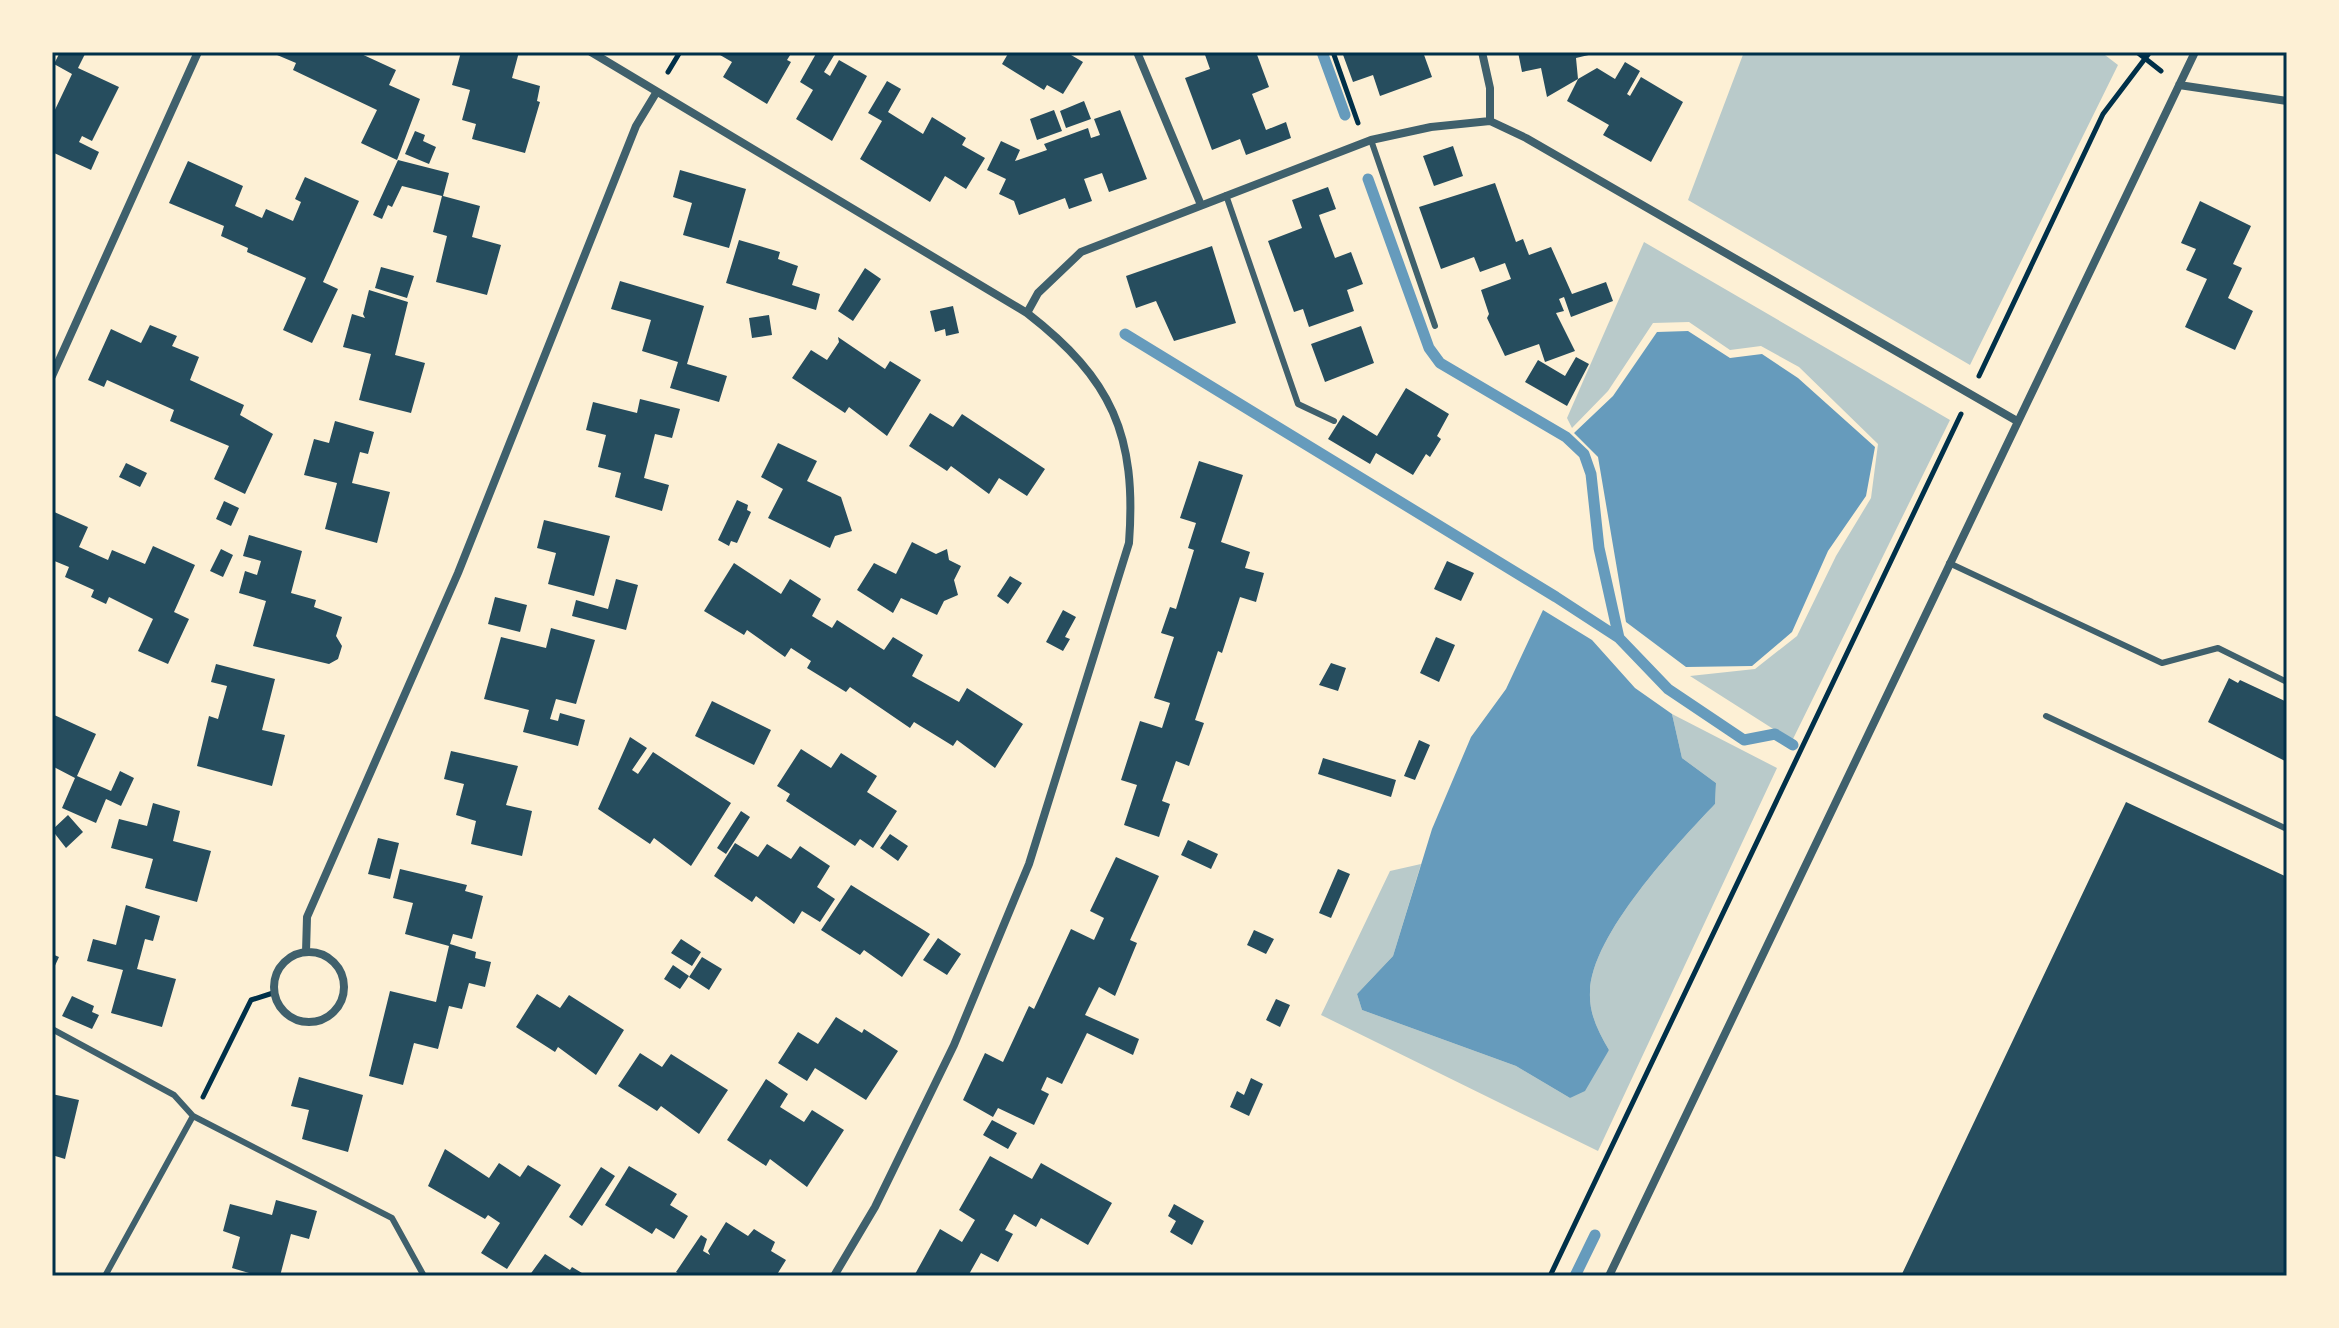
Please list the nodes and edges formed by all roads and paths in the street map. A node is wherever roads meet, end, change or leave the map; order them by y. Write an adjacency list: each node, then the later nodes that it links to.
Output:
1 (198, 52): 19 (street)
2 (591, 52): 11 (street)
3 (1137, 52): 16 (street)
4 (1333, 52): 14 (path)
5 (1482, 52): 13 (street)
6 (2137, 52): 9 (path)
7 (2150, 52): 9 (path)
8 (2195, 52): 10 (street)
9 (2145, 58): 10 (path); 20 (path)
10 (2179, 85): 12 (street); 22 (street)
11 (656, 93): 17 (street); 27 (street)
12 (2287, 101)
13 (1490, 121): 14 (street); 20 (street)
14 (1368, 141): 15 (street); 18 (lane)
15 (1226, 195): 16 (street); 21 (lane)
16 (1201, 205): 17 (street)
17 (1027, 313): 33 (street)
18 (1435, 326)
19 (52, 376)
20 (1970, 396): 22 (street); 34 (path)
21 (1334, 421)
22 (2017, 421): 23 (street)
23 (1949, 563): 24 (lane); 35 (street)
24 (2287, 682)
25 (2046, 716): 26 (lane)
26 (2287, 829)
27 (306, 952): 28 (street); 28 (street)
28 (273, 993): 30 (path)
29 (52, 1029): 30 (lane)
30 (193, 1116): 31 (lane); 32 (lane)
31 (105, 1276)
32 (424, 1276)
33 (834, 1276)
34 (1550, 1276)
35 (1609, 1276)

